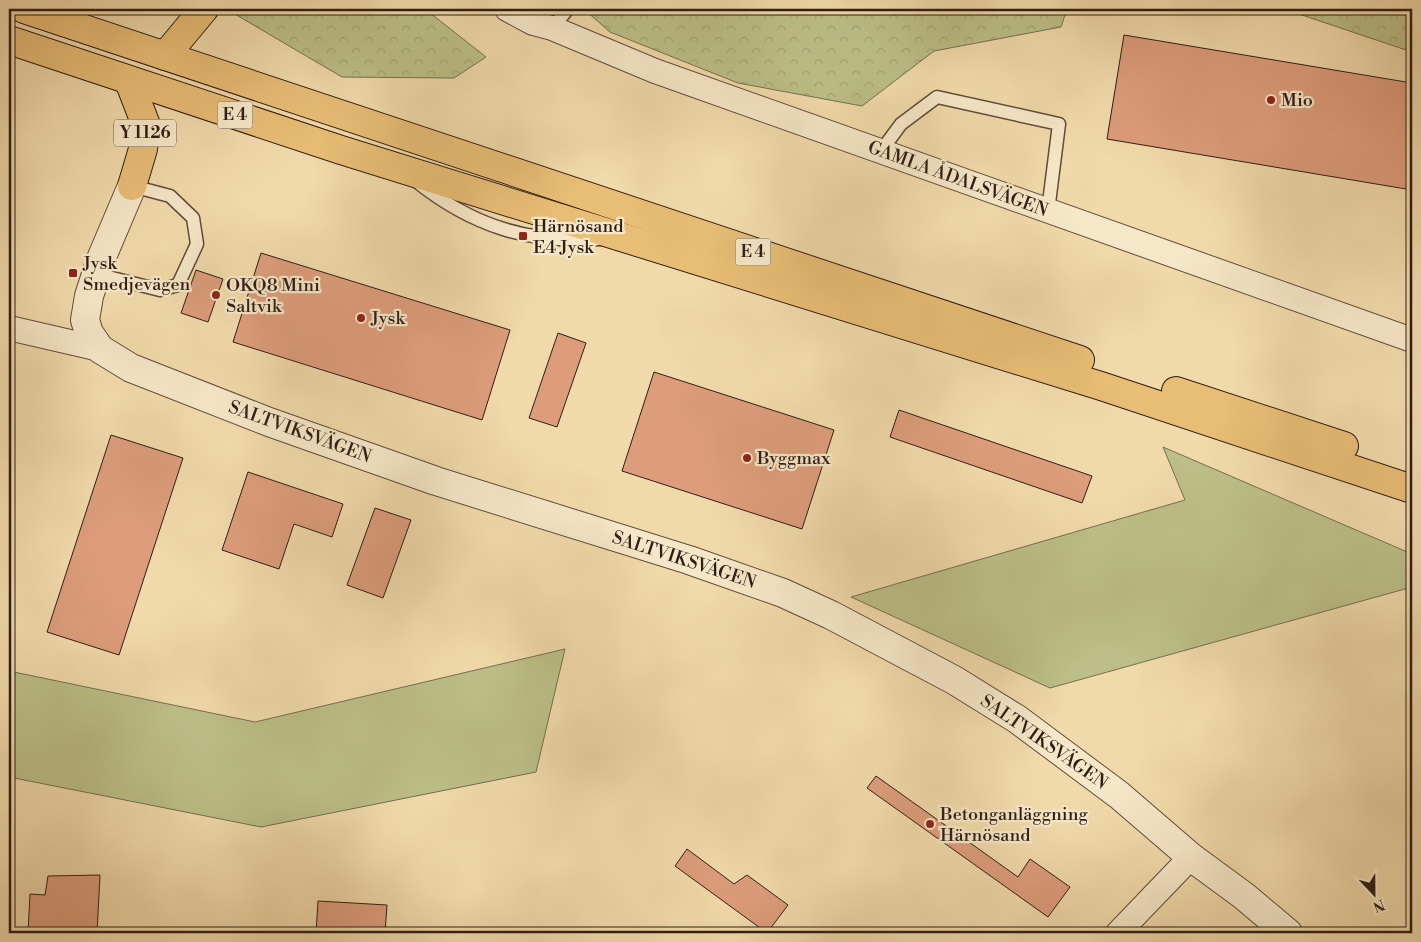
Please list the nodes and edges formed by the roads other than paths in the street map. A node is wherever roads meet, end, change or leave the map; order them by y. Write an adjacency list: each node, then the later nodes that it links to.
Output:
1 (24, 9): 7 (highway, E 4)
2 (204, 9): 7 (highway)
3 (507, 9): 5 (street, GAMLA ÅDALSVÄGEN)
4 (568, 9): 5 (lane)
5 (552, 28): 9 (street, GAMLA ÅDALSVÄGEN)
6 (9, 40): 8 (highway, E 4)
7 (165, 56): 16 (highway, E 4)
8 (129, 81): 10 (highway, Y 1126); 17 (highway, E 4)
9 (881, 151): 11 (street, GAMLA ÅDALSVÄGEN); 11 (lane)
10 (132, 186): 12 (street, Y 1126); 12 (lane)
11 (1048, 212): 14 (street, GAMLA ÅDALSVÄGEN)
12 (96, 274): 15 (street, Y 1126)
13 (9, 328): 15 (street, SALTVIKSVÄGEN)
14 (1412, 340)
15 (100, 349): 18 (street, SALTVIKSVÄGEN / Y 1126)
16 (1412, 469)
17 (1412, 489)
18 (1190, 857): 19 (street); 20 (street, SALTVIKSVÄGEN / Y 1126)
19 (1118, 933)
20 (1288, 933)

